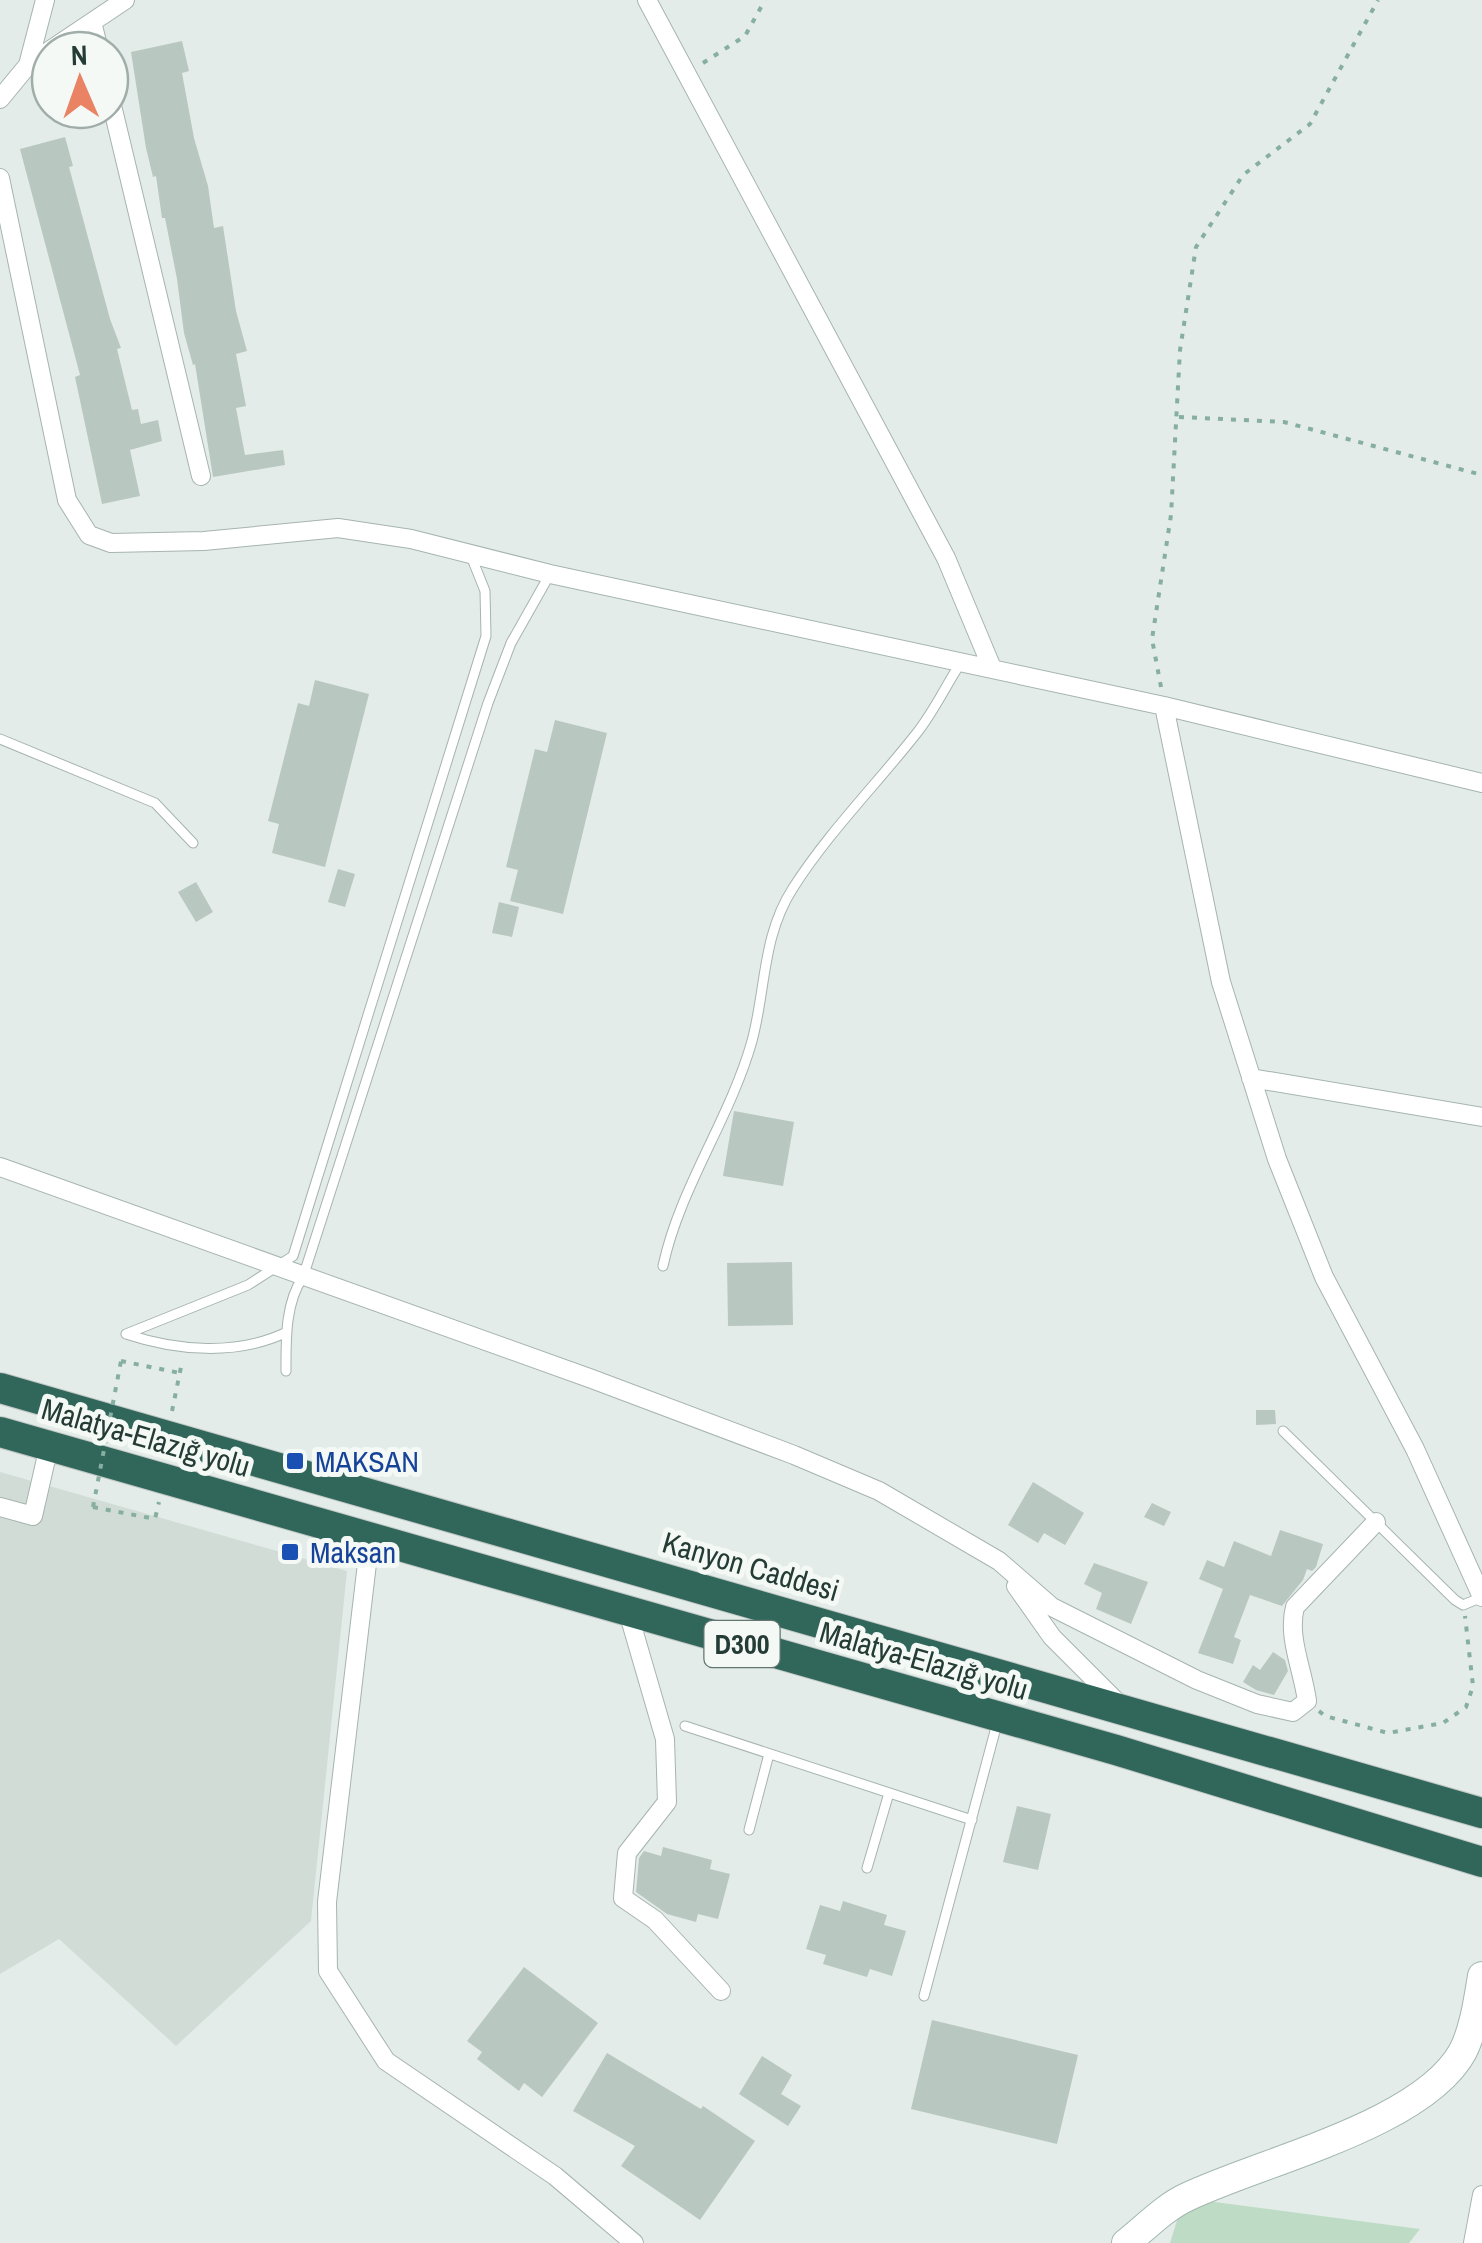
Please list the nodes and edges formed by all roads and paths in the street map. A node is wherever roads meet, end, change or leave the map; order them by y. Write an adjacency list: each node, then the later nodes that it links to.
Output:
1 (45, 0): 8 (street)
2 (124, 0): 6 (street)
3 (647, 0): 9 (street)
4 (765, 0): 9 (path)
5 (1378, 0): 13 (path)
6 (92, 22): 7 (street); 8 (street)
7 (94, 30)
8 (28, 65): 10 (street)
9 (687, 75): 19 (street)
10 (0, 99)
11 (118, 130): 15 (street)
12 (0, 178): 16 (street)
13 (1177, 417): 14 (path); 20 (path)
14 (1482, 475)
15 (201, 476)
16 (471, 554): 17 (street); 28 (lane)
17 (550, 574): 18 (street); 29 (lane)
18 (961, 661): 19 (street); 27 (lane)
19 (992, 668): 20 (street)
20 (1164, 706): 22 (street); 24 (street)
21 (0, 739): 23 (lane)
22 (1482, 783)
23 (192, 843)
24 (1252, 1078): 25 (street); 44 (street)
25 (1482, 1117)
26 (0, 1167): 28 (street)
27 (662, 1266)
28 (276, 1268): 29 (street); 31 (lane)
29 (302, 1277): 30 (lane); 43 (street)
30 (287, 1332): 31 (lane); 32 (lane)
31 (184, 1347): 33 (path)
32 (286, 1370)
33 (180, 1373): 37 (path); 40 (path, bridge)
34 (0, 1388): 37 (highway, Kanyon Caddesi / D300)
35 (1283, 1431): 41 (lane)
36 (0, 1432): 38 (highway, Malatya-Elazığ yolu / D300)
37 (167, 1436): 48 (highway, Kanyon Caddesi / D300)
38 (49, 1446): 39 (street); 42 (highway, Malatya-Elazığ yolu / D300)
39 (0, 1507)
40 (155, 1519)
41 (1376, 1522): 45 (lane); 47 (street)
42 (370, 1538): 46 (highway, Malatya-Elazığ yolu / D300); 63 (street)
43 (999, 1560): 47 (street); 48 (street)
44 (1481, 1594): 45 (lane)
45 (1463, 1605): 47 (path)
46 (628, 1612): 49 (highway, Malatya-Elazığ yolu / D300); 59 (street)
47 (1307, 1701)
48 (1124, 1709): 53 (highway, Kanyon Caddesi / D300)
49 (998, 1717): 54 (lane); 56 (highway, Malatya-Elazığ yolu / D300)
50 (685, 1726): 51 (lane)
51 (769, 1754): 52 (lane); 55 (lane)
52 (890, 1793): 54 (lane); 57 (lane)
53 (1482, 1813)
54 (972, 1820): 60 (lane)
55 (749, 1830)
56 (1482, 1862)
57 (867, 1868)
58 (1482, 1976): 64 (street)
59 (721, 1991)
60 (924, 1996)
61 (1482, 2194): 62 (street)
62 (1476, 2238)
63 (634, 2243)
64 (1126, 2243)

